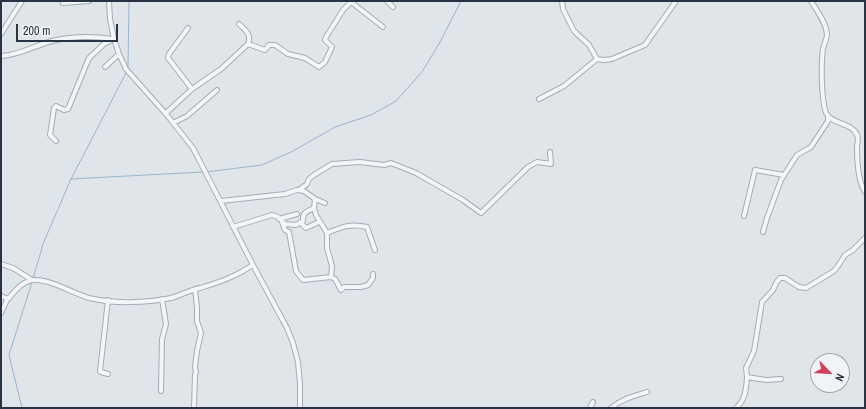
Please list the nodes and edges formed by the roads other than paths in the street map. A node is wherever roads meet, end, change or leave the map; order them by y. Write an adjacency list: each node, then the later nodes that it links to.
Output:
1 (22, 1): 14 (street)
2 (89, 1): 9 (street)
3 (109, 1): 15 (street)
4 (387, 1): 10 (street)
5 (562, 1): 19 (street)
6 (676, 1): 19 (street)
7 (811, 1): 25 (street)
8 (351, 2): 12 (street); 16 (street)
9 (62, 3)
10 (393, 7)
11 (239, 24): 16 (street)
12 (383, 26)
13 (188, 28): 21 (street)
14 (1, 34)
15 (114, 39): 17 (street); 18 (street); 27 (street)
16 (248, 44): 21 (street)
17 (119, 54): 20 (street); 24 (street)
18 (1, 56)
19 (597, 59): 23 (street)
20 (105, 67)
21 (192, 89): 24 (street)
22 (217, 90): 26 (street)
23 (539, 99)
24 (166, 113): 26 (street)
25 (828, 117): 29 (street); 31 (street)
26 (173, 123): 33 (street)
27 (56, 141)
28 (550, 152): 30 (street)
29 (784, 175): 37 (street); 43 (street)
30 (299, 190): 32 (street); 33 (street)
31 (865, 192)
32 (315, 199): 34 (street); 35 (street)
33 (221, 202): 42 (street)
34 (325, 203)
35 (314, 208): 40 (street); 41 (street)
36 (297, 214): 38 (street)
37 (744, 216)
38 (279, 218): 39 (street); 42 (street)
39 (282, 222): 41 (street); 50 (street)
40 (319, 222): 41 (street); 44 (street)
41 (301, 223)
42 (233, 227): 48 (street)
43 (763, 232)
44 (327, 233): 46 (street); 50 (street)
45 (865, 238): 59 (street)
46 (375, 250)
47 (1, 264): 51 (street)
48 (253, 265): 52 (street); 65 (street)
49 (373, 274): 50 (street)
50 (331, 277)
51 (32, 280): 55 (street); 56 (street)
52 (195, 289): 54 (street); 64 (street)
53 (1, 296): 55 (street)
54 (162, 299): 56 (street); 61 (street)
55 (7, 300): 57 (street)
56 (108, 300): 58 (street)
57 (1, 313)
58 (108, 374)
59 (747, 377): 60 (street); 68 (street)
60 (781, 379)
61 (161, 391)
62 (647, 392): 67 (street)
63 (593, 402): 66 (street)
64 (194, 408)
65 (300, 408)
66 (590, 408)
67 (611, 408)
68 (736, 408)

